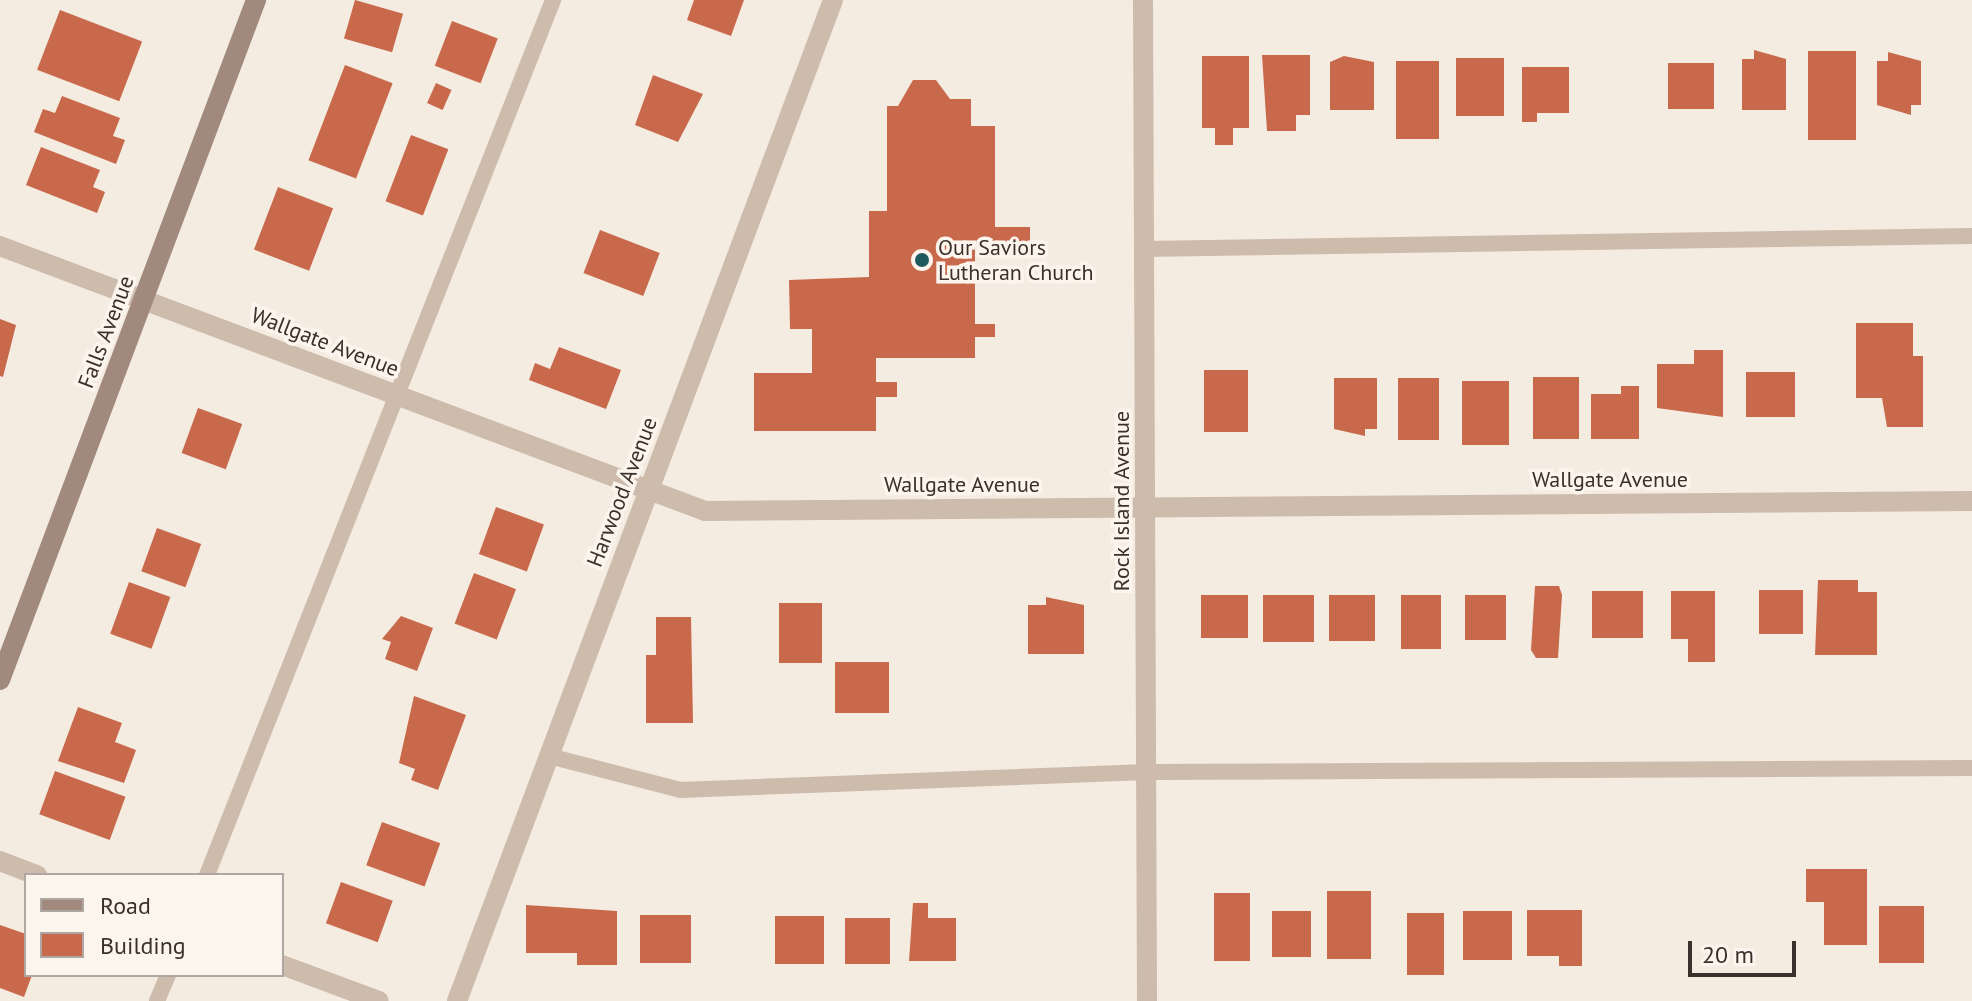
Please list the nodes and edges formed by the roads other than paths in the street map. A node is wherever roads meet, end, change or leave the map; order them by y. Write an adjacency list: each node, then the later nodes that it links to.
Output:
1 (256, 0): 8 (street, Falls Avenue)
2 (553, 0): 9 (lane)
3 (833, 0): 10 (street, Harwood Avenue)
4 (1143, 0): 7 (street, Rock Island Avenue)
5 (1972, 236): 7 (lane)
6 (0, 246): 8 (street, Wallgate Avenue)
7 (1144, 249): 12 (street, Rock Island Avenue)
8 (144, 299): 9 (street, Wallgate Avenue); 13 (street, Falls Avenue)
9 (393, 394): 10 (street, Wallgate Avenue); 19 (lane)
10 (648, 490): 12 (street, Wallgate Avenue); 14 (street, Harwood Avenue)
11 (1972, 501): 12 (street, Wallgate Avenue)
12 (1146, 508): 16 (street, Rock Island Avenue)
13 (0, 680)
14 (549, 756): 16 (lane); 24 (street, Harwood Avenue)
15 (1972, 768): 16 (lane)
16 (1147, 772): 25 (street, Rock Island Avenue)
17 (0, 861): 18 (street)
18 (32, 873)
19 (208, 873)
20 (284, 966): 23 (street)
21 (167, 977): 22 (lane)
22 (157, 1001)
23 (379, 1001)
24 (457, 1001)
25 (1147, 1001)

